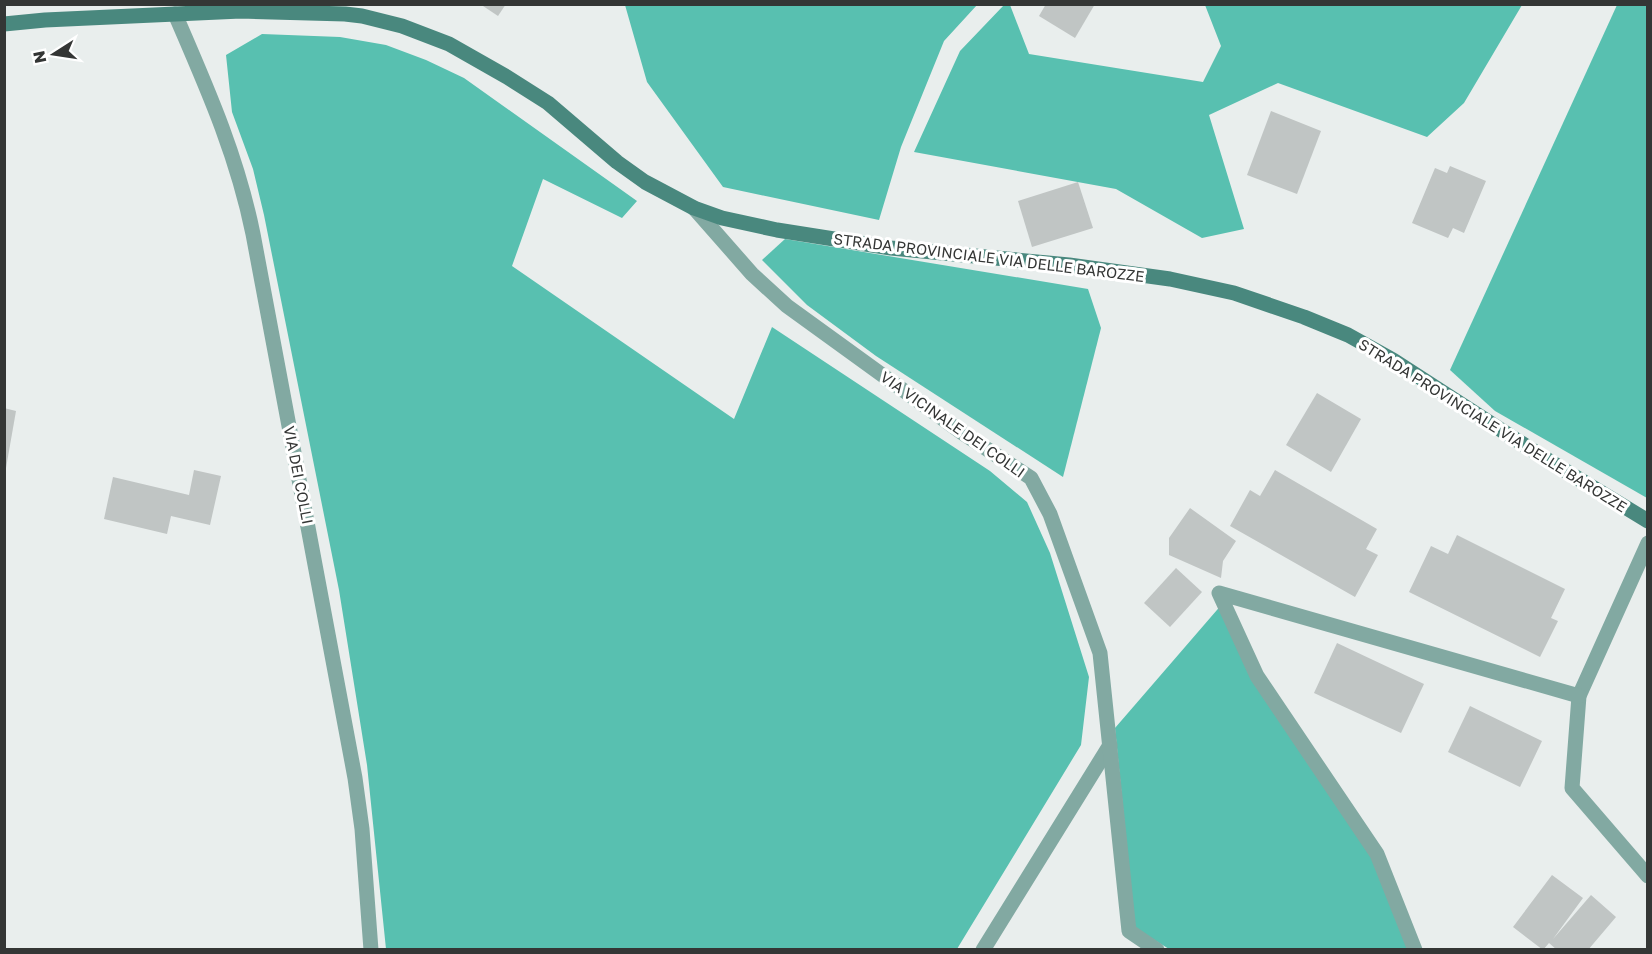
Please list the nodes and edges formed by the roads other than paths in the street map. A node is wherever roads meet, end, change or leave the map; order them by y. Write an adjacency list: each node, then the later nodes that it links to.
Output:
1 (175, 14): 2 (main road, STRADA PROVINCIALE VIA DELLE BAROZZE); 3 (main road, STRADA PROVINCIALE VIA DELLE BAROZZE); 9 (street, VIA DEI COLLI)
2 (4, 24)
3 (694, 208): 4 (main road, STRADA PROVINCIALE VIA DELLE BAROZZE); 7 (street, VIA VICINALE DEI COLLI)
4 (1647, 521)
5 (1647, 543): 6 (street)
6 (1579, 696): 8 (street); 12 (street)
7 (1110, 745): 10 (street); 11 (street, VIA VICINALE DEI COLLI)
8 (1647, 876)
9 (371, 950)
10 (983, 950)
11 (1157, 950)
12 (1415, 950)

